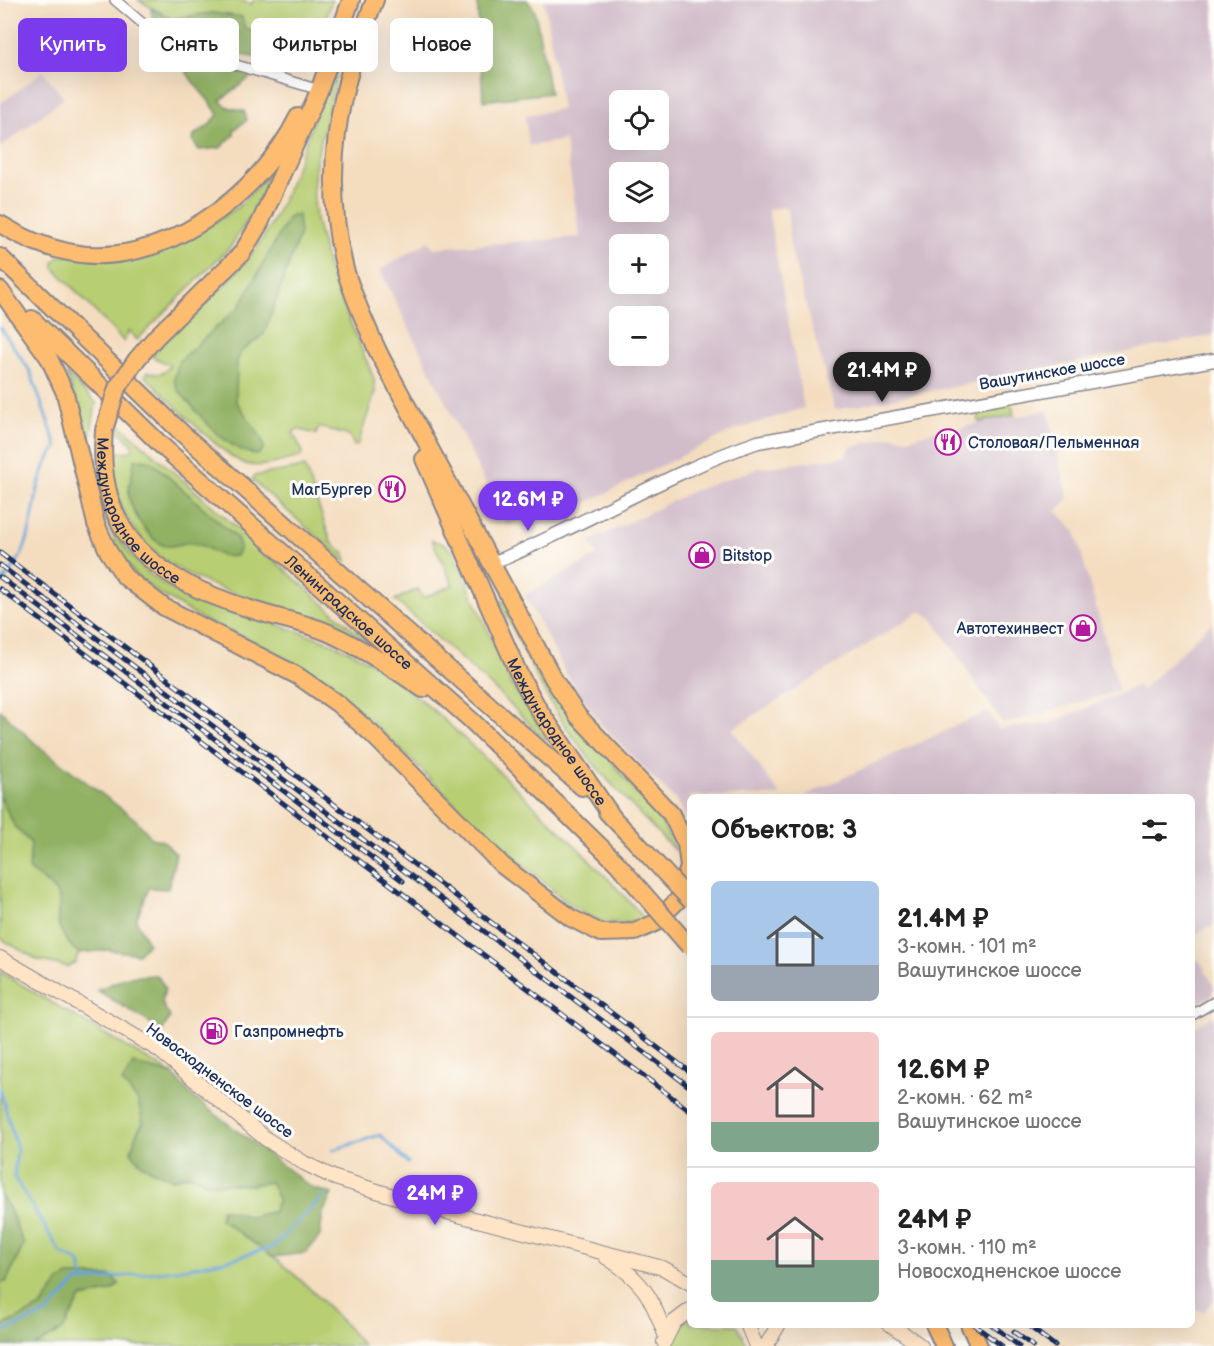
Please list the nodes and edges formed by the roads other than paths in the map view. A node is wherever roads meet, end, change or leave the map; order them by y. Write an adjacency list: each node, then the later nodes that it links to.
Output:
1 (115, 0): 7 (street)
2 (351, 0): 4 (highway, Международное шоссе)
3 (375, 0): 11 (highway, Международное шоссе)
4 (344, 18)
5 (323, 72): 7 (highway)
6 (325, 72): 14 (highway, Международное шоссе, bridge)
7 (313, 88): 8 (highway)
8 (0, 224)
9 (0, 257): 15 (highway, Ленинградское шоссе)
10 (0, 288): 14 (highway, Ленинградское шоссе); 17 (highway)
11 (376, 348): 13 (highway); 15 (highway, Международное шоссе)
12 (1214, 360): 13 (street, Вашутинское шоссе)
13 (493, 563): 16 (highway)
14 (501, 752): 19 (highway, Ленинградское шоссе, bridge)
15 (613, 818): 18 (highway, Ленинградское шоссе, bridge)
16 (687, 856)
17 (687, 875)
18 (687, 897)
19 (687, 944)
20 (0, 958): 23 (main road, Новосходненское шоссе)
21 (1214, 1002): 22 (street)
22 (1195, 1013)
23 (602, 1254): 24 (main road, Новосходненское шоссе); 31 (main road, Новосходненское шоссе)
24 (687, 1281)
25 (687, 1312): 31 (main road)
26 (749, 1328): 32 (main road)
27 (775, 1328): 32 (main road)
28 (896, 1328): 33 (main road)
29 (936, 1328): 34 (highway)
30 (971, 1328): 35 (highway)
31 (664, 1344)
32 (758, 1345)
33 (921, 1346)
34 (944, 1346)
35 (979, 1346)

